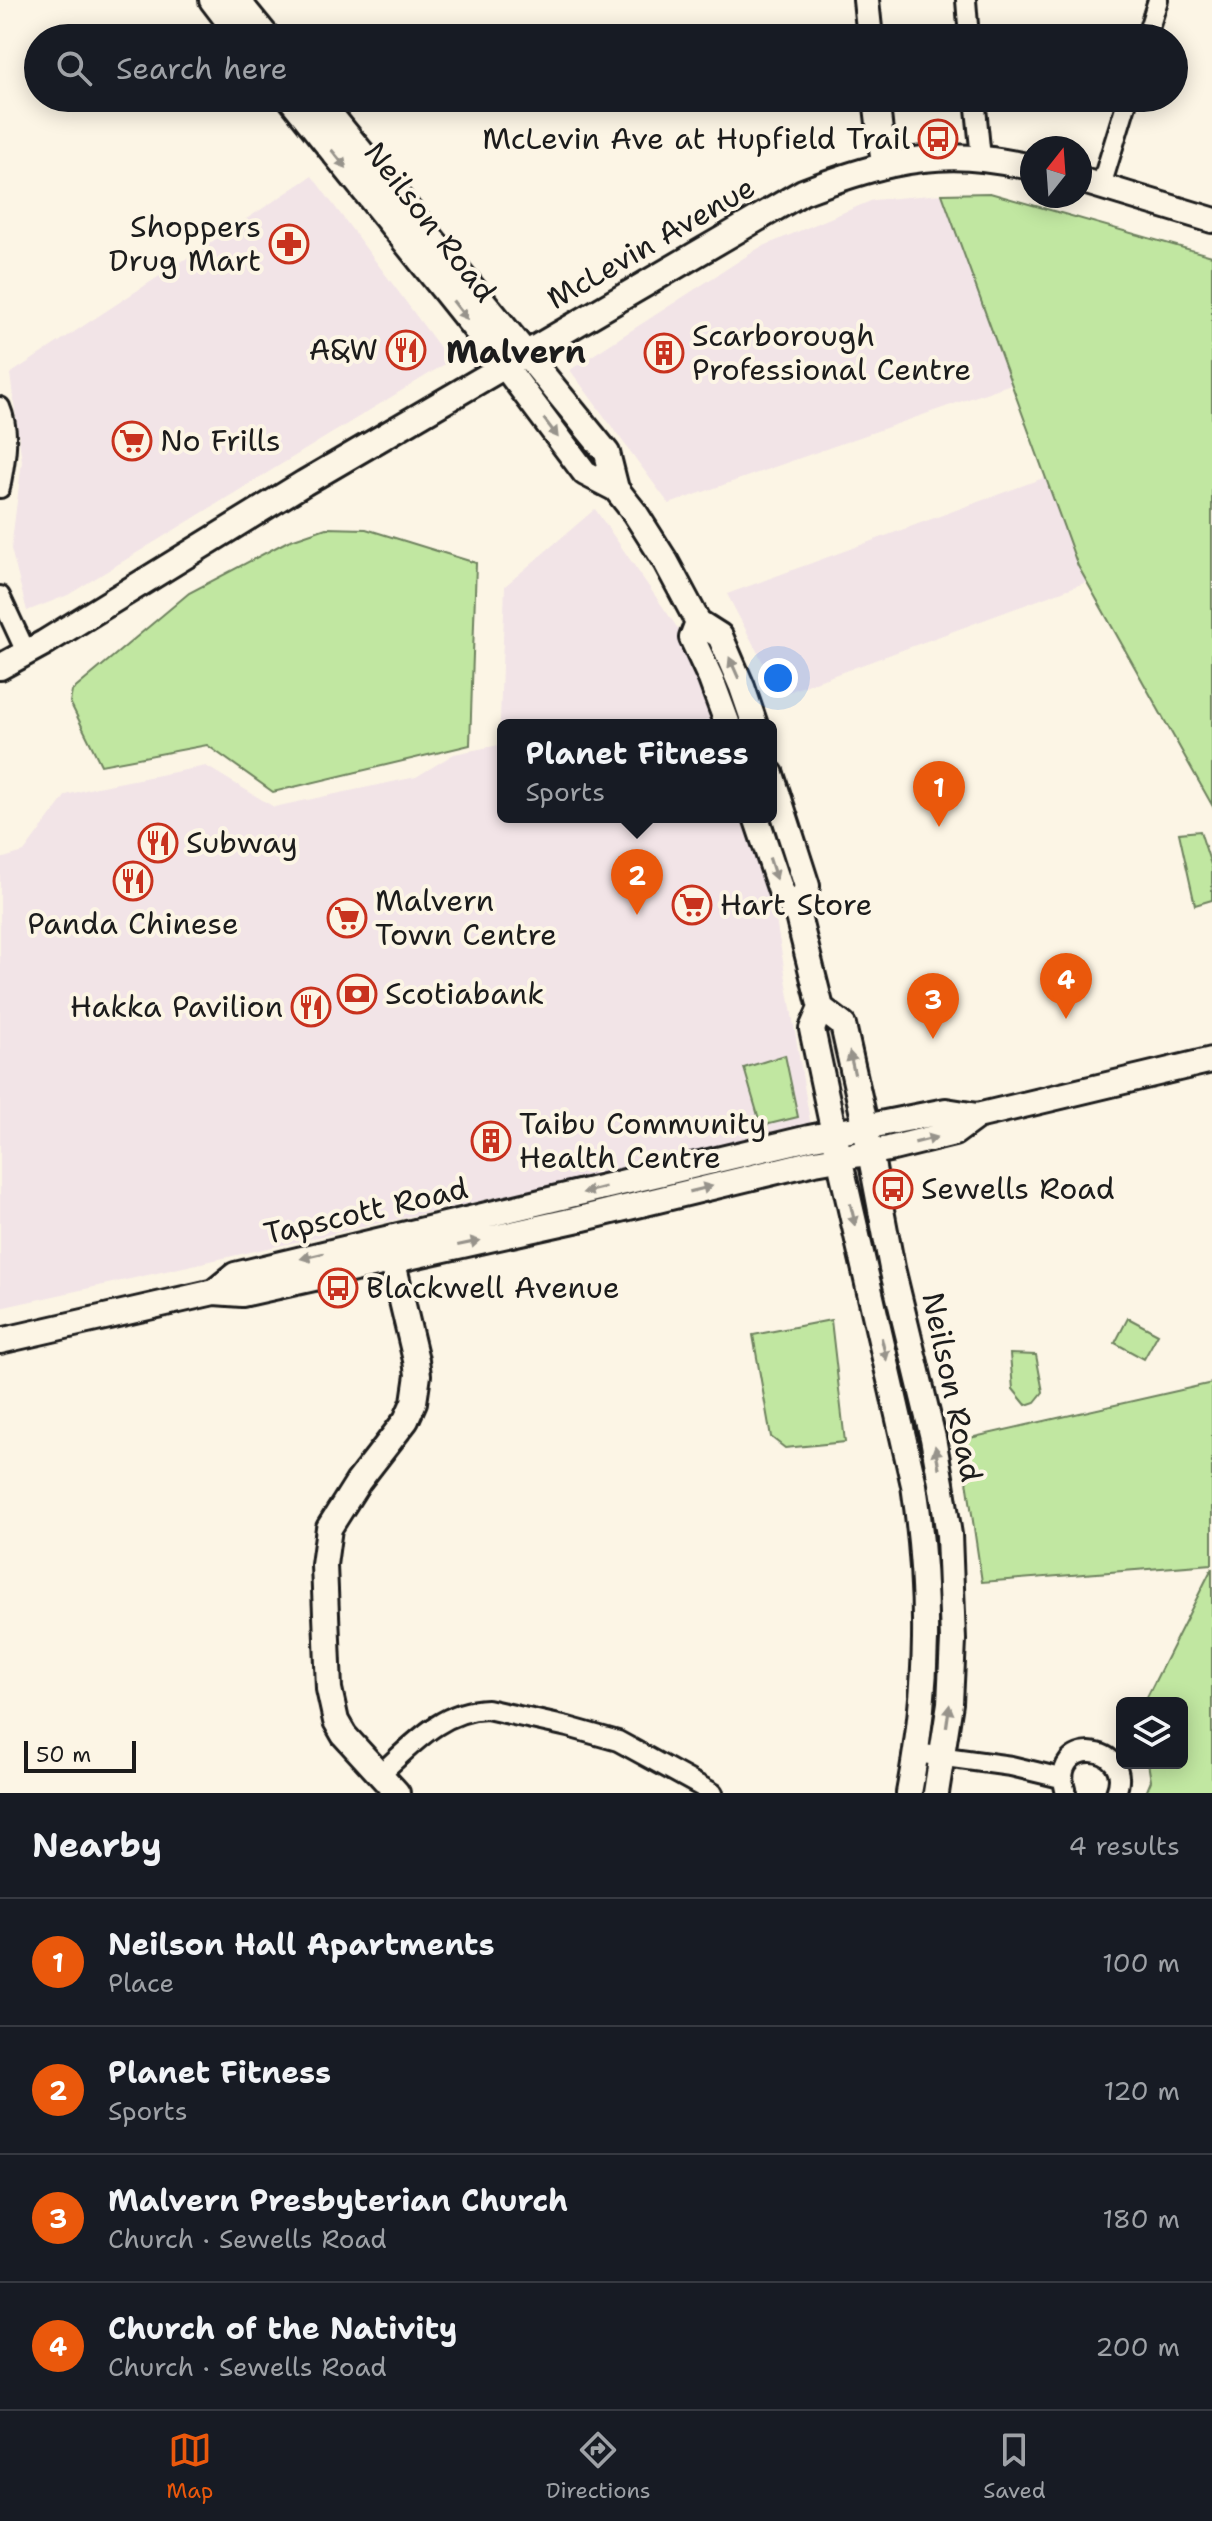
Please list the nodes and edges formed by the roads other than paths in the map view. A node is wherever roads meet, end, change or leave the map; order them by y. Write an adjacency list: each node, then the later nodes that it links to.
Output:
1 (212, 0): 6 (street)
2 (237, 0): 7 (street)
3 (866, 0): 8 (street)
4 (966, 0): 9 (street)
5 (1158, 0): 10 (street)
6 (230, 24)
7 (257, 24)
8 (869, 24)
9 (968, 24)
10 (1150, 24)
11 (302, 112): 22 (street, Neilson Road, one-way to 22)
12 (328, 112): 22 (street, Neilson Road)
13 (878, 112): 17 (street)
14 (976, 112): 16 (street)
15 (1122, 112): 19 (street)
16 (981, 158): 17 (street, McLevin Avenue); 18 (street, McLevin Avenue)
17 (884, 165): 22 (street, McLevin Avenue)
18 (1020, 165)
19 (1092, 179)
20 (1092, 184): 21 (street)
21 (1212, 220)
22 (515, 359): 26 (street, Neilson Road); 27 (street, McLevin Avenue)
23 (0, 407): 24 (street)
24 (0, 488)
25 (0, 596): 27 (street)
26 (698, 622): 29 (street, Neilson Road); 30 (street, Neilson Road, one-way to 26)
27 (26, 652): 28 (street, McLevin Avenue)
28 (0, 667)
29 (726, 719)
30 (753, 719)
31 (777, 793): 33 (street, Neilson Road)
32 (758, 823): 33 (street, Neilson Road, one-way to 33)
33 (798, 916): 34 (street, Neilson Road)
34 (821, 1008): 37 (street, Neilson Road, one-way to 34); 38 (street, Neilson Road)
35 (1212, 1060): 36 (street)
36 (977, 1116): 37 (street); 39 (street, one-way to 36)
37 (865, 1128): 38 (street, Tapscott Road); 39 (street, Neilson Road)
38 (836, 1145): 39 (street, Tapscott Road); 40 (street, Tapscott Road); 42 (street, Neilson Road, one-way to 42)
39 (870, 1153): 41 (street, Neilson Road)
40 (390, 1249): 43 (street, Tapscott Road); 46 (street)
41 (892, 1268): 42 (street); 45 (street, Neilson Road, one-way to 41)
42 (867, 1273): 44 (street, Neilson Road, one-way to 44)
43 (0, 1341)
44 (916, 1753): 45 (street); 50 (street, Neilson Road)
45 (942, 1757): 47 (street); 51 (street, Neilson Road)
46 (380, 1774): 48 (street); 49 (street)
47 (1064, 1786): 52 (street)
48 (397, 1793)
49 (713, 1793)
50 (909, 1793)
51 (936, 1793)
52 (1116, 1793)

